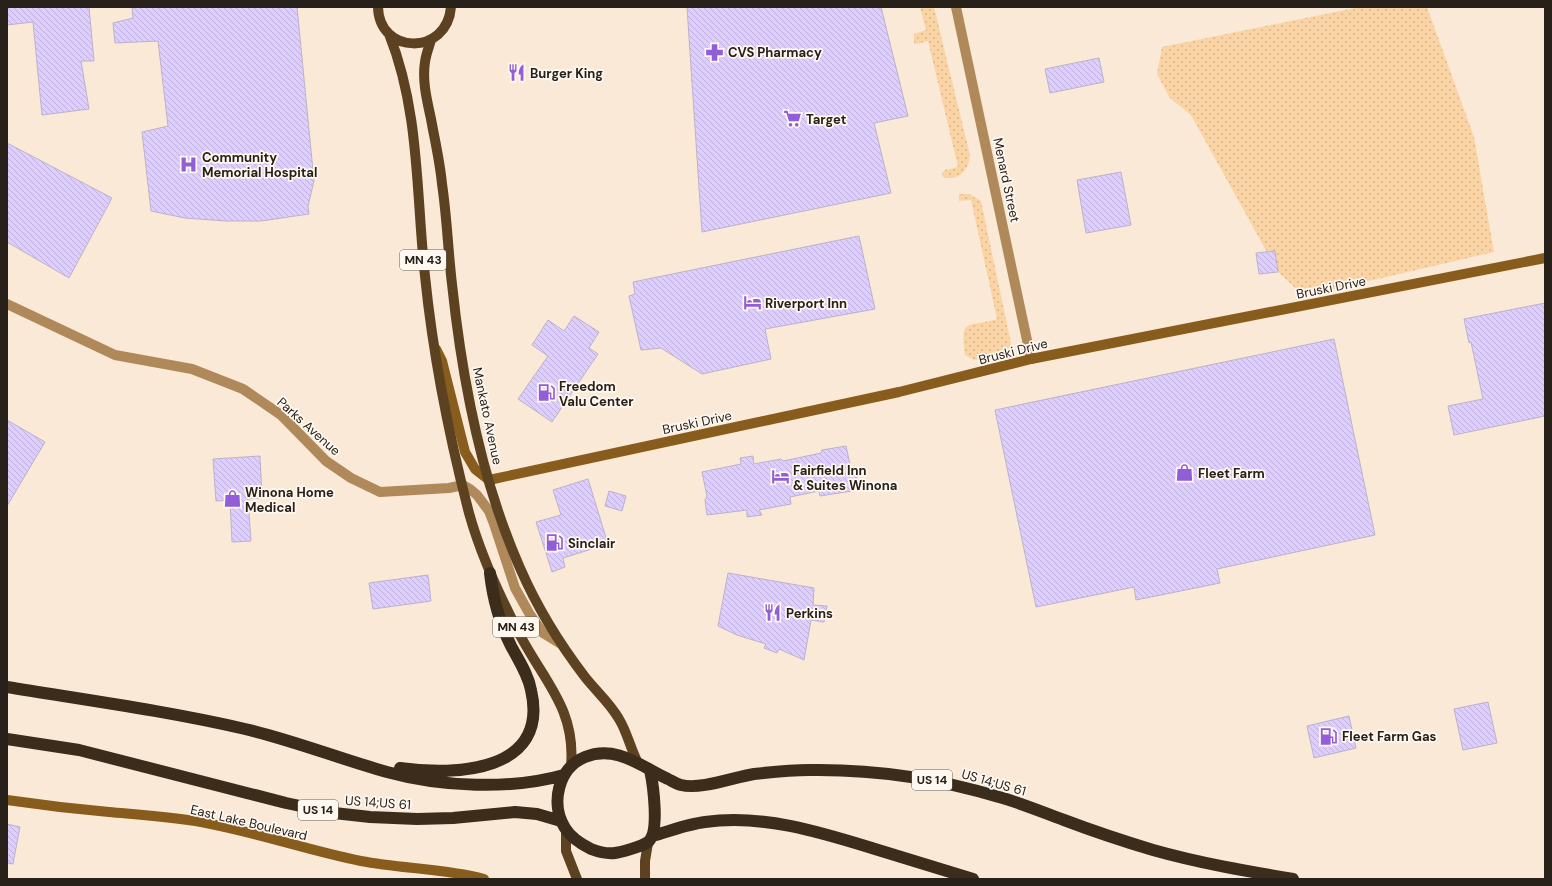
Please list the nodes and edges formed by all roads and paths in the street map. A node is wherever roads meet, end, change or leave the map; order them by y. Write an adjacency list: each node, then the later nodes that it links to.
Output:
1 (378, 7): 4 (main road, MN 43)
2 (451, 7): 5 (main road)
3 (956, 7): 9 (street, Menard Street)
4 (389, 34): 5 (main road); 8 (main road, MN 43)
5 (431, 40): 10 (main road, Mankato Avenue / MN 43)
6 (1545, 258): 9 (street, Bruski Drive)
7 (7, 304): 11 (street, Parks Avenue)
8 (434, 346): 10 (street); 11 (main road, MN 43)
9 (1031, 359): 10 (street, Bruski Drive)
10 (488, 480): 13 (main road, Mankato Avenue / MN 43)
11 (463, 485): 12 (main road, MN 43); 13 (street)
12 (490, 573): 17 (highway); 18 (main road, MN 43)
13 (561, 644): 16 (main road, Mankato Avenue / MN 43)
14 (7, 687): 17 (highway, US 14;US 61 / US 14)
15 (7, 738): 21 (highway, US 14;US 61 / US 14)
16 (637, 761): 18 (highway, US 14;US 61 / US 14); 19 (highway, US 14;US 61 / US 14)
17 (370, 767): 18 (highway, US 14;US 61 / US 14)
18 (568, 770): 21 (highway)
19 (650, 770): 22 (highway); 27 (highway, US 14;US 61 / US 14)
20 (7, 800): 23 (street, East Lake Boulevard)
21 (564, 825): 22 (highway, US 14;US 61 / US 14); 24 (main road)
22 (650, 839): 25 (main road); 26 (highway, US 14;US 61 / US 14)
23 (484, 879)
24 (577, 879)
25 (645, 879)
26 (974, 879)
27 (1293, 879)

